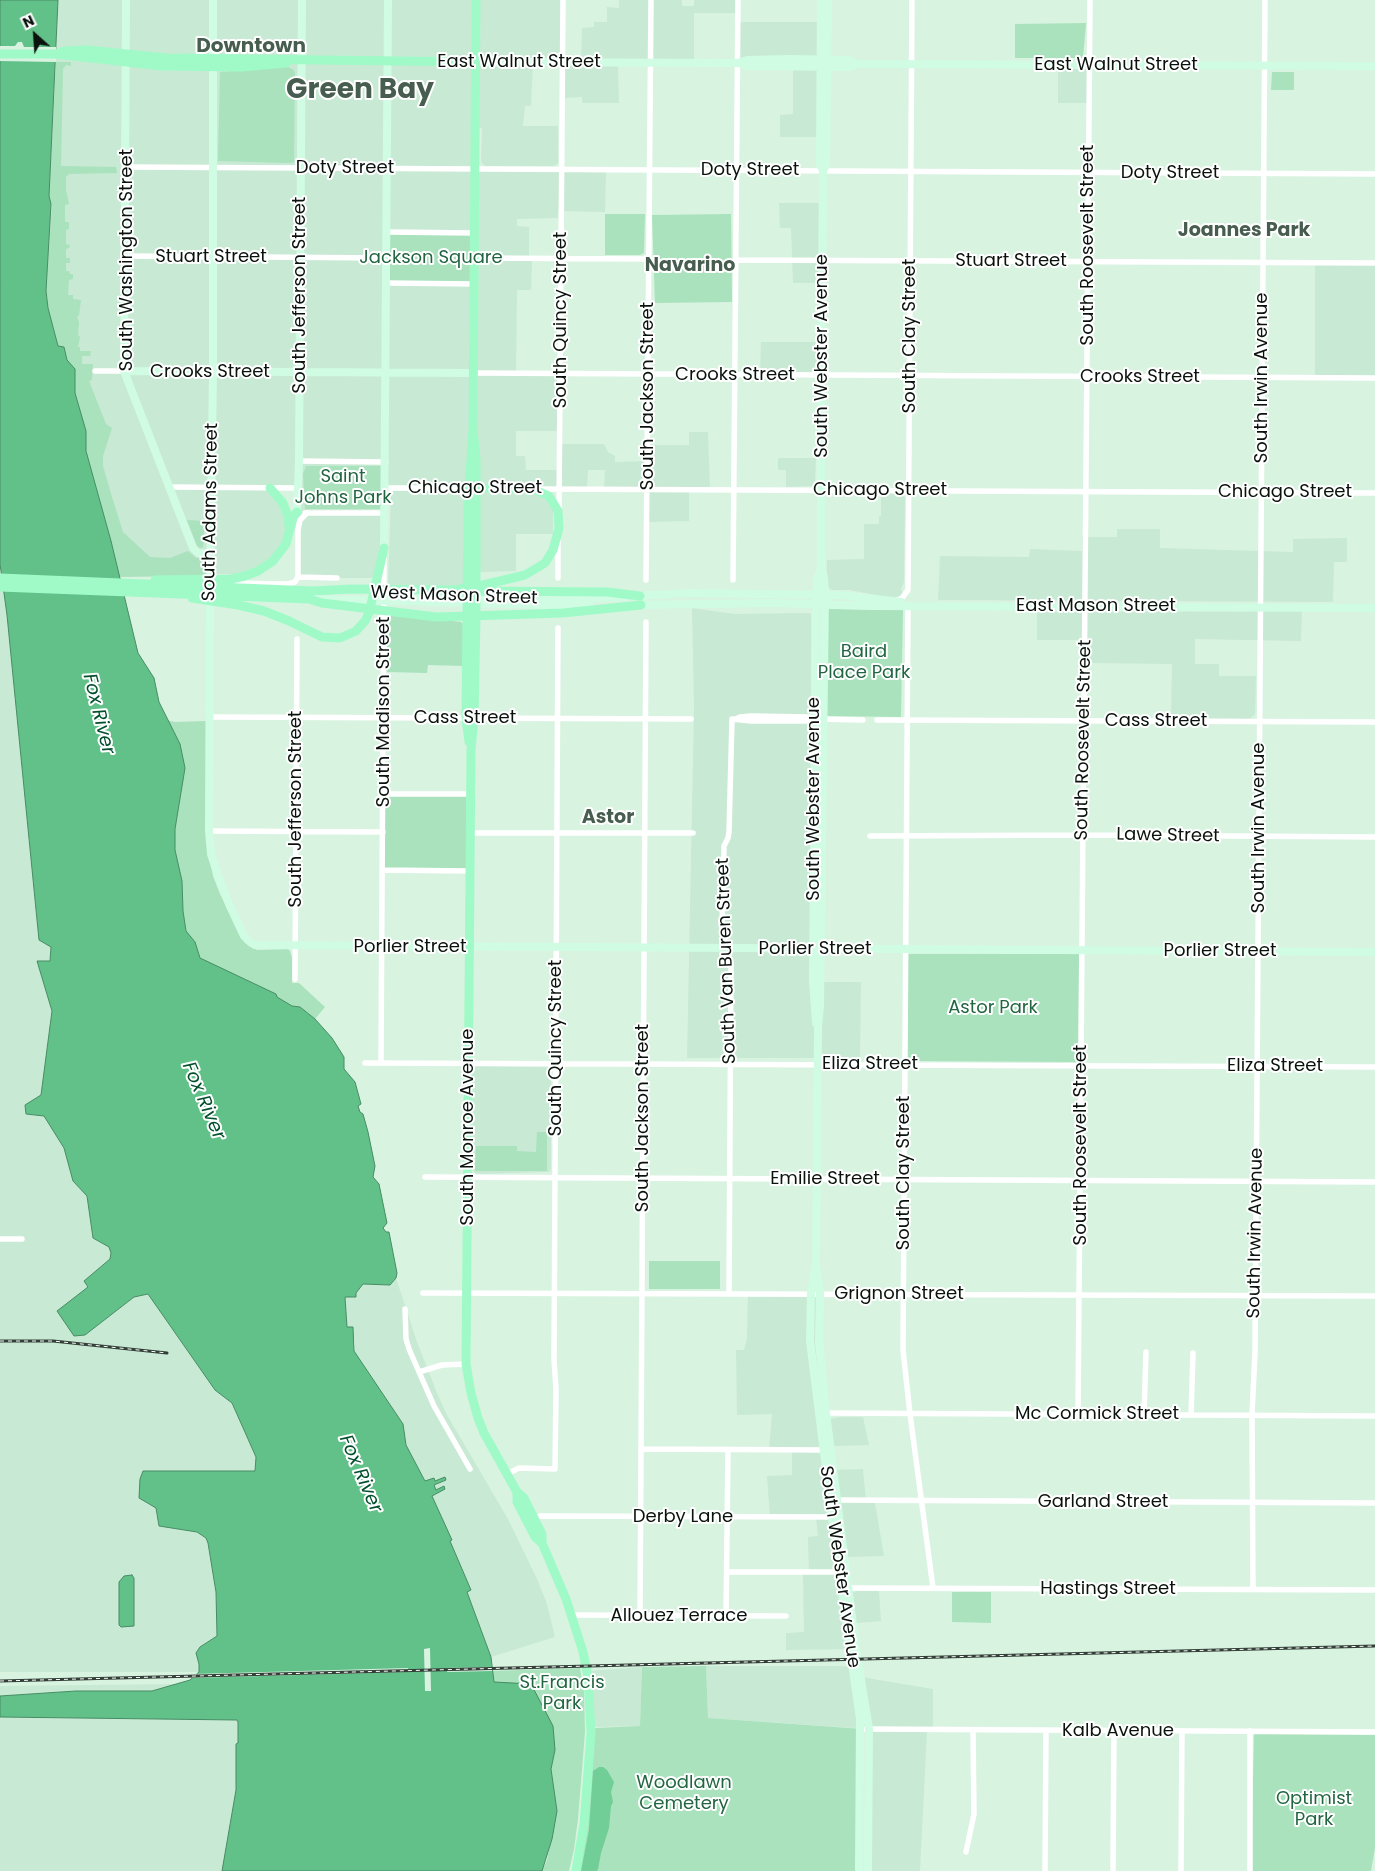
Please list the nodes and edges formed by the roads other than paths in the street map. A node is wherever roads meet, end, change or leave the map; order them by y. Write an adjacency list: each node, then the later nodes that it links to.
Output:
1 (126, 0): 15 (main road, South Washington Street)
2 (213, 0): 18 (main road, South Adams Street)
3 (302, 0): 16 (main road, South Jefferson Street)
4 (388, 0): 17 (main road, South Madison Street)
5 (476, 0): 19 (main road, South Monroe Avenue)
6 (564, 0): 20 (street, South Quincy Street)
7 (651, 0): 21 (street, South Jackson Street)
8 (738, 0): 22 (street)
9 (821, 0): 23 (main road)
10 (828, 0): 23 (main road)
11 (912, 0): 24 (street, South Clay Street)
12 (1090, 0): 25 (street, South Roosevelt Street)
13 (1264, 0): 26 (street, South Irwin Avenue)
14 (0, 54): 15 (main road, East Walnut Street)
15 (127, 58): 18 (main road, East Walnut Street); 28 (main road, South Washington Street)
16 (301, 61): 17 (main road, East Walnut Street); 18 (main road, East Walnut Street); 30 (main road, South Jefferson Street)
17 (388, 61): 19 (main road, East Walnut Street); 31 (main road, South Madison Street)
18 (213, 62): 29 (main road, South Adams Street)
19 (476, 62): 20 (main road, East Walnut Street); 32 (main road, South Monroe Avenue)
20 (563, 62): 21 (main road, East Walnut Street); 33 (street, South Quincy Street)
21 (650, 63): 22 (main road, East Walnut Street); 34 (street, South Jackson Street)
22 (738, 63): 23 (main road, East Walnut Street); 35 (street)
23 (824, 63): 24 (main road, East Walnut Street); 36 (main road, South Webster Avenue)
24 (912, 64): 25 (main road, East Walnut Street); 37 (street, South Clay Street)
25 (1089, 65): 26 (main road, East Walnut Street); 38 (street, South Roosevelt Street)
26 (1264, 66): 27 (main road, East Walnut Street); 39 (street, South Irwin Avenue)
27 (1375, 66)
28 (126, 167): 29 (street, Doty Street); 43 (main road, South Washington Street)
29 (213, 167): 30 (street, Doty Street); 45 (main road, South Adams Street)
30 (300, 168): 31 (street, Doty Street); 44 (main road, South Jefferson Street)
31 (388, 168): 32 (street, Doty Street); 41 (main road, South Madison Street)
32 (475, 169): 33 (street, Doty Street); 42 (main road, South Monroe Avenue)
33 (562, 170): 34 (street, Doty Street); 48 (street, South Quincy Street)
34 (650, 170): 35 (street, Doty Street); 49 (street, South Jackson Street)
35 (737, 170): 36 (street, Doty Street); 50 (street)
36 (823, 170): 37 (street, Doty Street); 51 (main road, South Webster Avenue)
37 (911, 171): 38 (street, Doty Street); 52 (street, South Clay Street)
38 (1088, 172): 39 (street, Doty Street); 53 (street, South Roosevelt Street)
39 (1263, 173): 40 (street, Doty Street); 54 (street, South Irwin Avenue)
40 (1375, 174)
41 (387, 232): 42 (street); 46 (main road, South Madison Street)
42 (474, 233): 47 (main road, South Monroe Avenue)
43 (125, 256): 45 (street, Stuart Street); 59 (main road, South Washington Street)
44 (299, 257): 45 (street, Stuart Street); 46 (street, Stuart Street); 61 (main road, South Jefferson Street)
45 (212, 258): 60 (main road, South Adams Street)
46 (387, 258): 56 (main road, South Madison Street)
47 (474, 258): 48 (street); 57 (main road, South Monroe Avenue)
48 (562, 259): 49 (street); 64 (street, South Quincy Street)
49 (649, 259): 65 (street, South Jackson Street)
50 (736, 260): 51 (street, Stuart Street); 66 (street)
51 (822, 260): 52 (street, Stuart Street); 67 (main road, South Webster Avenue)
52 (910, 260): 53 (street, Stuart Street); 68 (street, South Clay Street)
53 (1088, 262): 54 (street, Stuart Street); 69 (street, South Roosevelt Street)
54 (1263, 262): 55 (street, Stuart Street); 70 (street, South Irwin Avenue)
55 (1375, 263)
56 (387, 283): 57 (street); 62 (main road, South Madison Street)
57 (474, 284): 63 (main road, South Monroe Avenue)
58 (95, 371): 59 (street, Crooks Street)
59 (124, 371): 60 (main road, Crooks Street); 74 (main road, South Washington Street)
60 (213, 372): 61 (main road, Crooks Street); 75 (main road, South Adams Street)
61 (299, 372): 62 (main road, Crooks Street); 72 (main road, South Jefferson Street)
62 (386, 373): 63 (main road, Crooks Street); 73 (main road, South Madison Street)
63 (472, 373): 64 (street, Crooks Street); 79 (main road, South Monroe Avenue)
64 (561, 374): 65 (street, Crooks Street); 81 (street, South Quincy Street)
65 (648, 374): 66 (street, Crooks Street); 82 (street, South Jackson Street)
66 (735, 375): 67 (street, Crooks Street); 83 (street)
67 (822, 375): 68 (street, Crooks Street); 84 (main road, South Webster Avenue)
68 (910, 376): 69 (street, Crooks Street); 85 (street, South Clay Street)
69 (1087, 376): 70 (street, Crooks Street); 86 (street, South Roosevelt Street)
70 (1262, 377): 71 (street, Crooks Street); 87 (street, South Irwin Avenue)
71 (1375, 378)
72 (299, 461): 73 (street); 77 (main road, South Jefferson Street)
73 (386, 462): 78 (main road, South Madison Street)
74 (168, 486): 75 (street); 97 (main road, South Washington Street)
75 (210, 486): 76 (street); 97 (main road, South Adams Street)
76 (270, 488): 77 (street); 95 (main road)
77 (298, 488): 89 (main road, South Jefferson Street)
78 (386, 488): 79 (street, Chicago Street); 91 (main road, South Madison Street)
79 (472, 488): 80 (main road, Chicago Street); 98 (main road, South Monroe Avenue); 108 (main road, South Monroe Avenue)
80 (533, 488): 81 (street, Chicago Street); 92 (main road)
81 (559, 488): 82 (street, Chicago Street); 92 (street, South Quincy Street)
82 (647, 489): 83 (street, Chicago Street); 103 (street, South Jackson Street)
83 (734, 490): 84 (street, Chicago Street); 104 (street)
84 (821, 490): 85 (street, Chicago Street); 112 (main road, South Webster Avenue)
85 (909, 490): 86 (street, Chicago Street); 114 (street, South Clay Street)
86 (1086, 491): 87 (street, Chicago Street); 116 (street, South Roosevelt Street)
87 (1261, 492): 88 (street, Chicago Street); 117 (street, South Irwin Avenue)
88 (1375, 493)
89 (297, 512): 90 (street); 93 (street, South Jefferson Street); 95 (main road)
90 (307, 513): 91 (street); 93 (street)
91 (385, 513): 96 (main road, South Madison Street)
92 (559, 514): 94 (main road, South Quincy Street)
93 (298, 530): 99 (street, South Jefferson Street)
94 (558, 532): 102 (street, South Quincy Street); 111 (main road)
95 (289, 537): 105 (main road)
96 (384, 548): 110 (main road); 125 (street, South Madison Street)
97 (210, 554): 106 (main road, South Adams Street)
98 (476, 571): 108 (main road, South Monroe Avenue); 109 (main road)
99 (298, 577): 101 (street); 106 (street)
100 (0, 578): 105 (main road, West Mason Street)
101 (337, 578)
102 (558, 578)
103 (646, 580)
104 (733, 580)
105 (98, 582): 111 (main road, West Mason Street)
106 (210, 582): 123 (main road, South Adams Street)
107 (0, 587): 110 (main road, West Mason Street)
108 (472, 591): 109 (main road); 119 (main road, South Monroe Avenue)
109 (527, 591): 113 (main road)
110 (172, 594): 111 (main road, West Mason Street)
111 (311, 595): 113 (main road, West Mason Street); 119 (main road)
112 (820, 599): 113 (main road, West Mason Street); 114 (main road, West Mason Street); 115 (main road, East Mason Street); 130 (main road, South Webster Avenue)
113 (641, 600): 119 (main road)
114 (895, 601): 115 (main road, West Mason Street)
115 (908, 605): 116 (main road, East Mason Street); 133 (street, South Clay Street)
116 (1085, 606): 117 (main road, East Mason Street); 134 (street, South Roosevelt Street)
117 (1260, 607): 118 (main road, East Mason Street); 135 (street, South Irwin Avenue)
118 (1375, 608)
119 (471, 615): 126 (main road, South Monroe Avenue)
120 (646, 622): 128 (street, South Jackson Street)
121 (558, 628): 127 (street, South Quincy Street)
122 (297, 639): 124 (street, South Jefferson Street)
123 (209, 717): 124 (street, Cass Street); 139 (main road, South Adams Street)
124 (297, 717): 125 (street, Cass Street); 140 (street, South Jefferson Street)
125 (384, 718): 126 (street, Cass Street); 137 (street, South Madison Street)
126 (470, 718): 127 (street, Cass Street); 138 (main road, South Monroe Avenue)
127 (558, 718): 128 (street, Cass Street); 143 (street, South Quincy Street)
128 (646, 719): 129 (street, Cass Street); 145 (street, South Jackson Street)
129 (691, 719)
130 (819, 719): 131 (street); 159 (street, South Van Buren Street); 160 (main road, South Webster Avenue)
131 (863, 720)
132 (876, 720): 133 (street, Cass Street)
133 (907, 720): 134 (street, Cass Street); 146 (street, South Clay Street)
134 (1084, 721): 135 (street, Cass Street); 147 (street, South Roosevelt Street)
135 (1260, 722): 136 (street, Cass Street); 149 (street, South Irwin Avenue)
136 (1375, 722)
137 (384, 794): 138 (street); 141 (street, South Madison Street)
138 (471, 794): 142 (main road, South Monroe Avenue)
139 (209, 831): 140 (street); 153 (main road, South Adams Street)
140 (296, 832): 141 (street); 154 (street, South Jefferson Street)
141 (383, 832): 151 (street, South Madison Street)
142 (470, 833): 143 (street); 152 (main road, South Monroe Avenue)
143 (558, 833): 145 (street); 157 (street, South Quincy Street)
144 (693, 833): 145 (street)
145 (645, 834): 158 (street, South Jackson Street)
146 (906, 835): 147 (street, Lawe Street); 148 (street, Lawe Street); 161 (street, South Clay Street)
147 (1083, 835): 149 (street, Lawe Street); 162 (street, South Roosevelt Street)
148 (870, 836)
149 (1259, 837): 150 (street, Lawe Street); 163 (street, South Irwin Avenue)
150 (1375, 837)
151 (383, 870): 152 (street); 155 (street, South Madison Street)
152 (470, 871): 156 (main road, South Monroe Avenue)
153 (255, 945): 154 (main road, Porlier Street)
154 (295, 947): 155 (main road, Porlier Street); 165 (street, South Jefferson Street)
155 (382, 947): 156 (main road, Porlier Street); 166 (street, South Madison Street)
156 (470, 948): 157 (main road, Porlier Street); 167 (main road, South Monroe Avenue)
157 (557, 948): 158 (main road, Porlier Street); 169 (street, South Quincy Street)
158 (644, 948): 159 (main road, Porlier Street); 170 (street, South Jackson Street)
159 (727, 949): 160 (main road, Porlier Street); 171 (street, South Van Buren Street)
160 (817, 949): 161 (main road, Porlier Street); 172 (main road, South Webster Avenue)
161 (906, 950): 162 (main road, Porlier Street); 173 (street, South Clay Street)
162 (1082, 950): 163 (main road, Porlier Street); 174 (street, South Roosevelt Street)
163 (1258, 952): 164 (main road, Porlier Street); 175 (street, South Irwin Avenue)
164 (1375, 952)
165 (295, 979)
166 (381, 1062): 167 (street, Eliza Street); 168 (street, Eliza Street)
167 (468, 1062): 169 (street, Eliza Street); 178 (main road, South Monroe Avenue)
168 (365, 1063)
169 (556, 1063): 170 (street, Eliza Street); 179 (street, South Quincy Street)
170 (643, 1063): 171 (street, Eliza Street); 180 (street, South Jackson Street)
171 (730, 1064): 172 (street, Eliza Street); 181 (street, South Van Buren Street)
172 (818, 1064): 173 (street, Eliza Street); 182 (main road, South Webster Avenue)
173 (905, 1064): 174 (street, Eliza Street); 183 (street, South Clay Street)
174 (1081, 1065): 175 (street, Eliza Street); 184 (street, South Roosevelt Street)
175 (1257, 1066): 176 (street, Eliza Street); 185 (street, South Irwin Avenue)
176 (1375, 1067)
177 (424, 1177): 178 (street, Emilie Street)
178 (468, 1177): 179 (street, Emilie Street); 189 (main road, South Monroe Avenue)
179 (555, 1178): 180 (street, Emilie Street); 191 (street, South Quincy Street)
180 (642, 1178): 181 (street, Emilie Street); 192 (street, South Jackson Street)
181 (730, 1178): 182 (street, Emilie Street); 194 (street, South Van Buren Street)
182 (817, 1179): 183 (street, Emilie Street); 193 (main road, South Webster Avenue)
183 (904, 1179): 184 (street, Emilie Street); 195 (street, South Clay Street)
184 (1080, 1180): 185 (street, Emilie Street); 196 (street, South Roosevelt Street)
185 (1256, 1181): 186 (street, Emilie Street); 197 (street, South Irwin Avenue)
186 (1375, 1182)
187 (0, 1239): 188 (street)
188 (22, 1239)
189 (467, 1292): 190 (street, Grignon Street); 191 (street, Grignon Street); 202 (main road, South Monroe Avenue)
190 (423, 1293)
191 (555, 1293): 192 (street, Grignon Street); 215 (street, South Quincy Street)
192 (641, 1293): 194 (street, Grignon Street); 211 (street, South Jackson Street)
193 (816, 1293): 194 (street, Grignon Street); 195 (street, Grignon Street); 204 (main road, South Webster Avenue)
194 (729, 1294)
195 (903, 1294): 196 (street, Grignon Street); 205 (street, South Clay Street)
196 (1080, 1294): 197 (street, Grignon Street); 206 (street, South Roosevelt Street)
197 (1254, 1295): 198 (street, Grignon Street); 207 (street, South Irwin Avenue)
198 (1375, 1296)
199 (405, 1309): 203 (street)
200 (1146, 1352): 208 (street)
201 (1193, 1353): 209 (street)
202 (466, 1364): 203 (street); 215 (main road, South Monroe Avenue)
203 (419, 1372): 214 (street)
204 (822, 1413): 205 (street, Mc Cormick Street); 213 (main road, South Webster Avenue)
205 (910, 1414): 206 (street, Mc Cormick Street); 217 (street, South Clay Street)
206 (1078, 1414): 208 (street, Mc Cormick Street)
207 (1252, 1414): 209 (street, Mc Cormick Street); 210 (street, Mc Cormick Street); 218 (street, South Irwin Avenue)
208 (1144, 1415): 209 (street, Mc Cormick Street)
209 (1191, 1415)
210 (1375, 1416)
211 (640, 1449): 212 (street); 220 (street, South Jackson Street)
212 (728, 1450): 213 (street); 221 (street)
213 (828, 1450): 216 (main road, South Webster Avenue)
214 (470, 1469)
215 (507, 1474): 223 (main road, South Monroe Avenue)
216 (834, 1501): 217 (street, Garland Street); 222 (main road, South Webster Avenue)
217 (922, 1501): 218 (street, Garland Street); 227 (street, South Clay Street)
218 (1253, 1503): 219 (street, Garland Street); 228 (street, South Irwin Avenue)
219 (1375, 1503)
220 (640, 1517): 221 (street, Derby Lane); 223 (street, Derby Lane); 231 (street, South Jackson Street)
221 (727, 1517): 222 (street, Derby Lane); 224 (street)
222 (836, 1517): 225 (main road, South Webster Avenue)
223 (531, 1520): 230 (main road, South Monroe Avenue)
224 (727, 1572): 225 (street); 232 (street)
225 (843, 1572): 226 (main road, South Webster Avenue)
226 (845, 1588): 227 (street, Hastings Street); 234 (main road, South Webster Avenue)
227 (933, 1588): 228 (street, Hastings Street)
228 (1253, 1589): 229 (street, Hastings Street)
229 (1375, 1590)
230 (572, 1615): 231 (street, Allouez Terrace); 242 (main road, South Monroe Avenue)
231 (640, 1615): 232 (street, Allouez Terrace)
232 (726, 1616): 233 (street, Allouez Terrace)
233 (786, 1616)
234 (865, 1729): 235 (street, Kalb Avenue); 243 (main road, South Webster Avenue); 244 (main road, South Webster Avenue)
235 (973, 1730): 236 (street, Kalb Avenue); 241 (street)
236 (1046, 1730): 237 (street, Kalb Avenue); 245 (street)
237 (1114, 1730): 238 (street, Kalb Avenue); 246 (street)
238 (1182, 1731): 239 (street, Kalb Avenue); 247 (street)
239 (1250, 1731): 240 (street, Kalb Avenue); 248 (street)
240 (1375, 1732)
241 (966, 1852)
242 (576, 1871)
243 (859, 1871)
244 (868, 1871)
245 (1045, 1871)
246 (1113, 1871)
247 (1181, 1871)
248 (1250, 1871)

